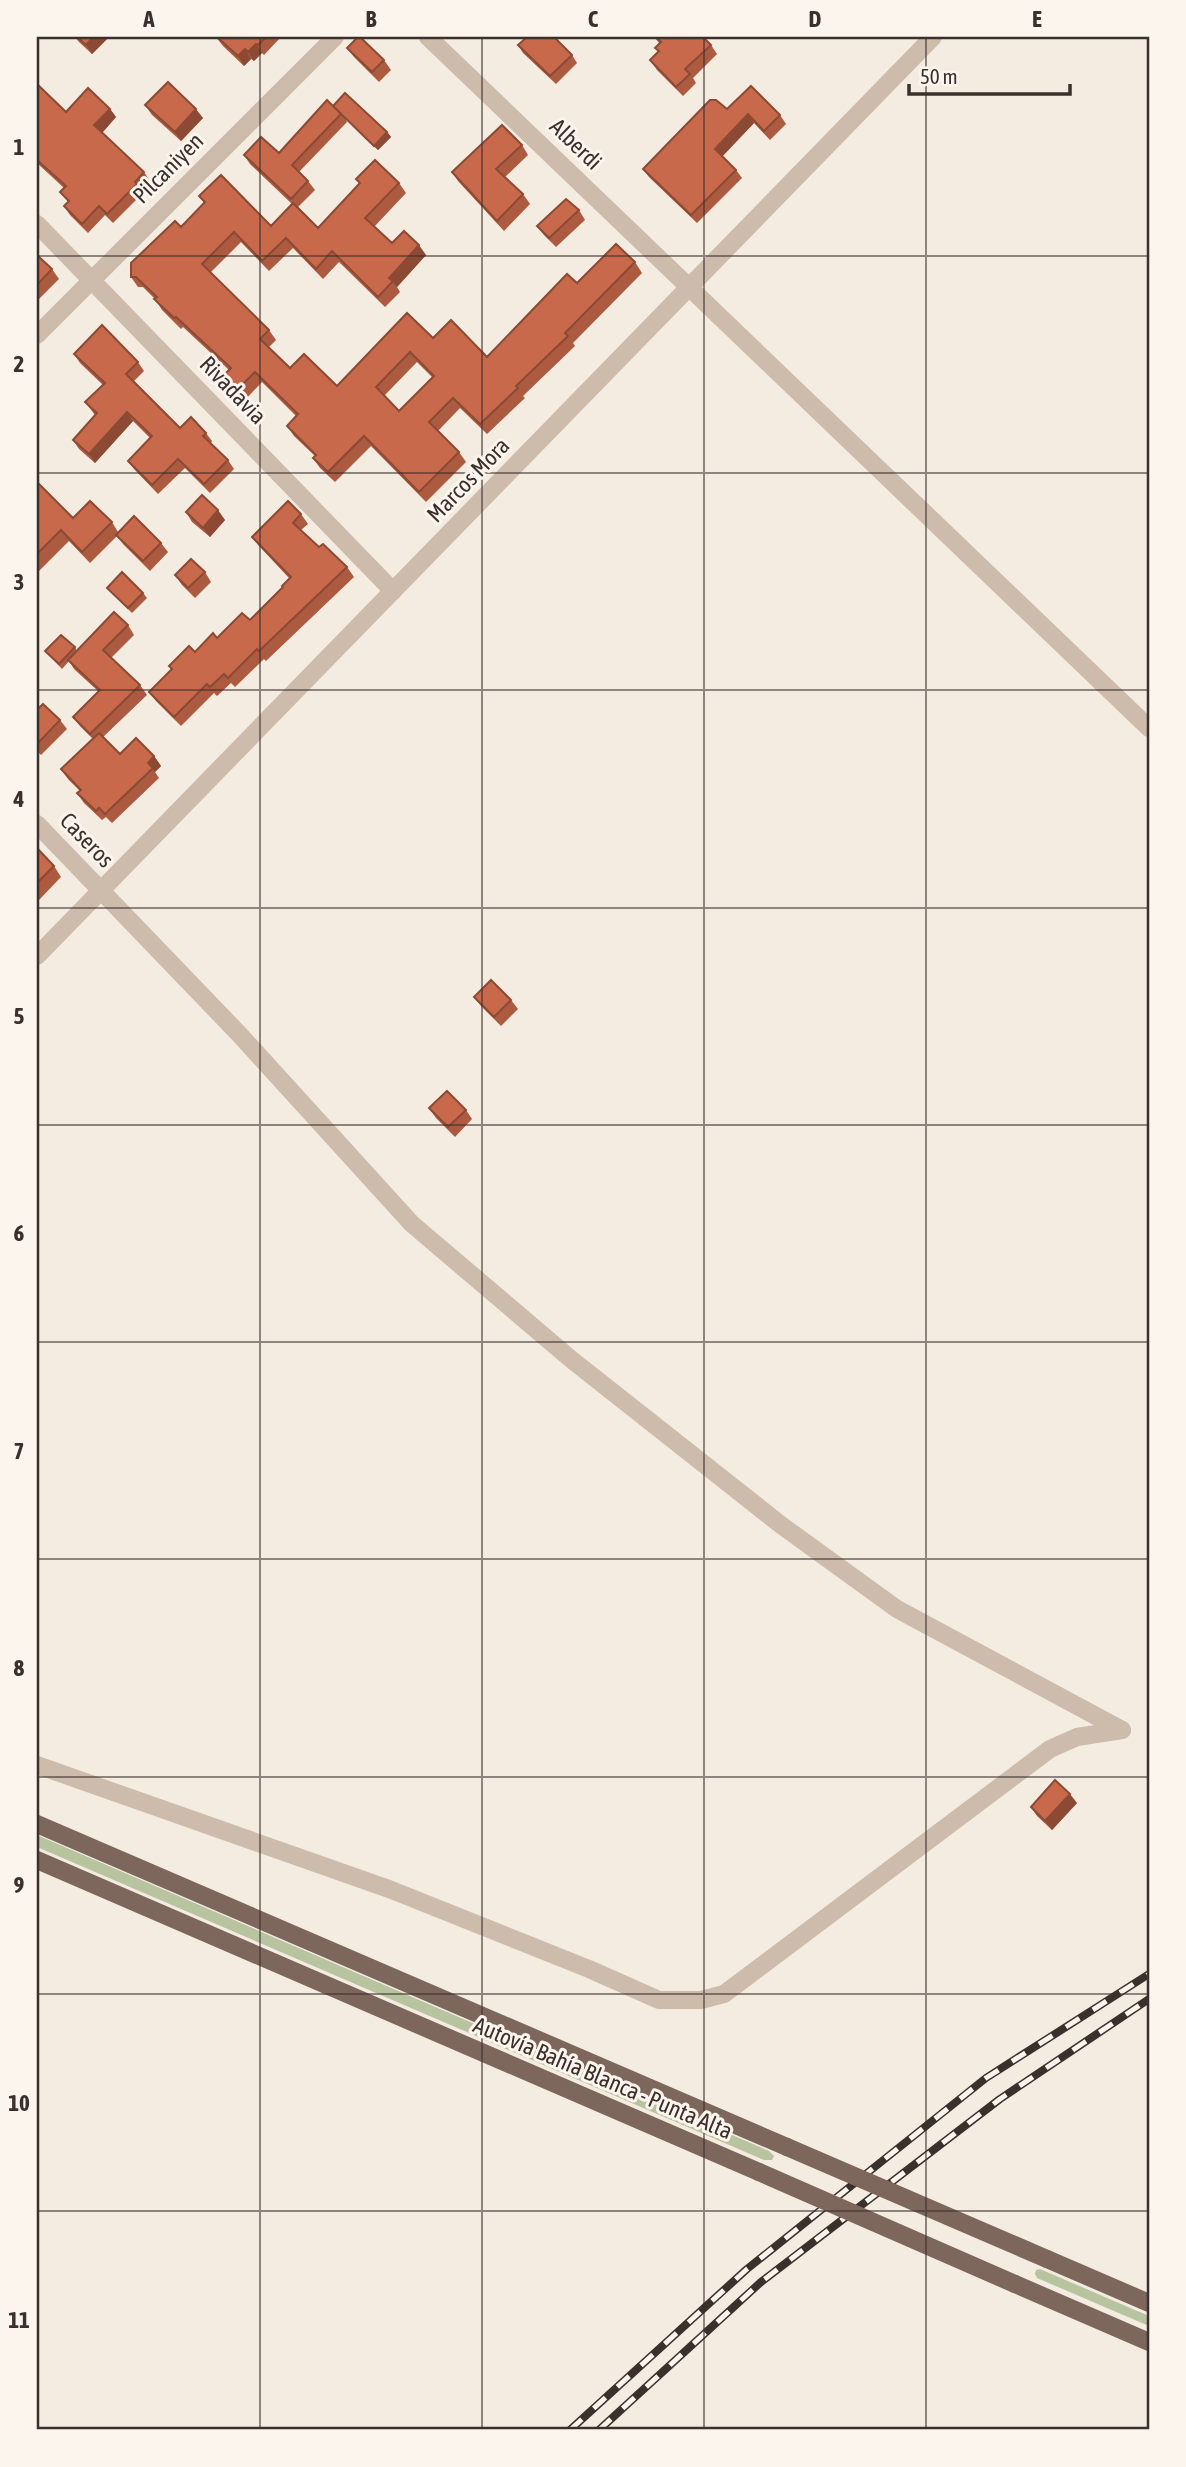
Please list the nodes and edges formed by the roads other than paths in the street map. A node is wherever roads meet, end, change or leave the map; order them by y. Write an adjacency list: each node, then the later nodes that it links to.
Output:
1 (335, 37): 5 (street, Pilcaniyen)
2 (428, 37): 6 (street, Alberdi)
3 (933, 37): 6 (street, Marcos Mora)
4 (37, 224): 5 (street, Rivadavia)
5 (91, 278): 7 (street, Pilcaniyen); 8 (street, Rivadavia)
6 (690, 287): 8 (street, Marcos Mora); 9 (street, Alberdi)
7 (37, 335)
8 (393, 591): 11 (street, Marcos Mora)
9 (1149, 728)
10 (37, 824): 11 (street, Caseros)
11 (101, 890): 12 (street, Marcos Mora); 13 (street, Caseros)
12 (37, 957)
13 (37, 1765)
14 (37, 1824): 16 (main road, Autovía Bahía Blanca - Punta Alta, bridge)
15 (37, 1860): 17 (main road, Autovía Bahía Blanca - Punta Alta, bridge)
16 (1149, 2303)
17 (1149, 2342)

